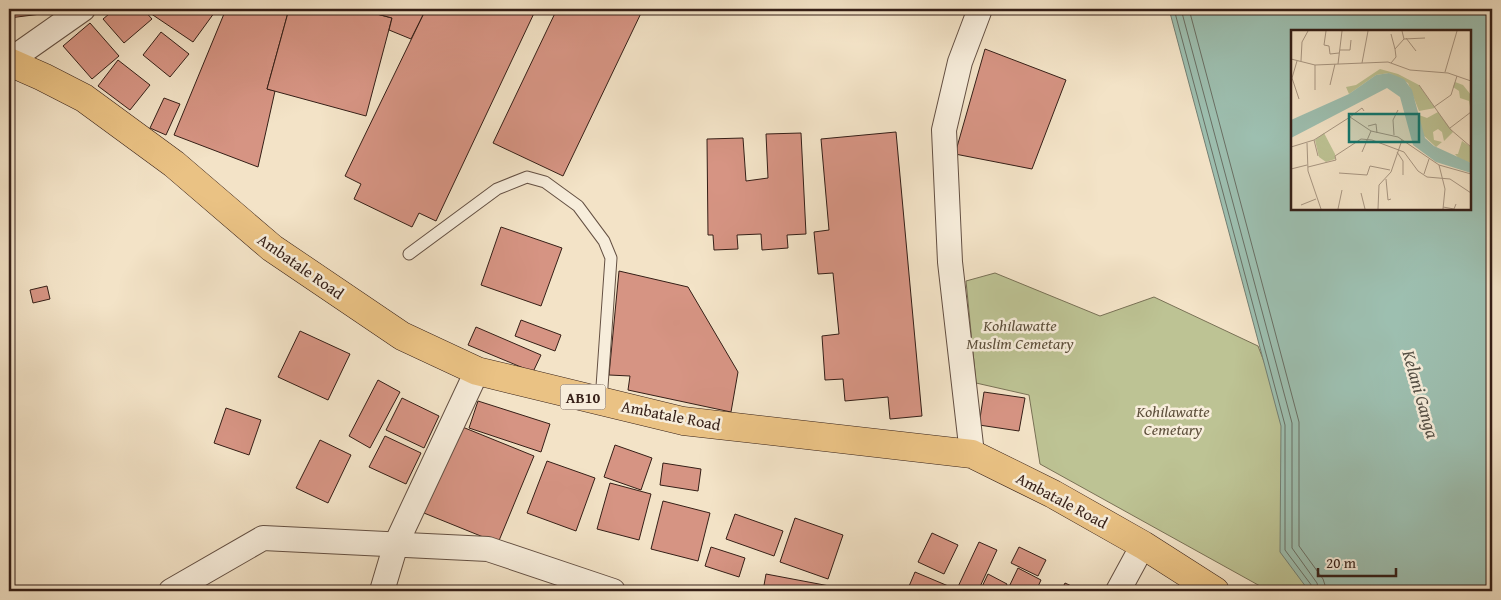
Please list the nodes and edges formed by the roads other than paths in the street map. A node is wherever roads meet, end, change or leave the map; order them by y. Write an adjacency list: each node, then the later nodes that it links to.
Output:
1 (83, 9): 3 (street)
2 (980, 9): 7 (street)
3 (9, 62): 5 (main road, Ambatale Road / AB10)
4 (409, 254): 6 (lane)
5 (477, 371): 6 (main road, Ambatale Road / AB10); 8 (street)
6 (601, 401): 7 (main road, Ambatale Road / AB10)
7 (972, 454): 9 (main road, Ambatale Road / AB10)
8 (396, 544): 10 (street); 11 (street); 12 (street)
9 (1143, 545): 13 (street); 14 (main road, Ambatale Road / AB10)
10 (171, 591)
11 (382, 591)
12 (613, 591)
13 (1118, 591)
14 (1215, 591)

